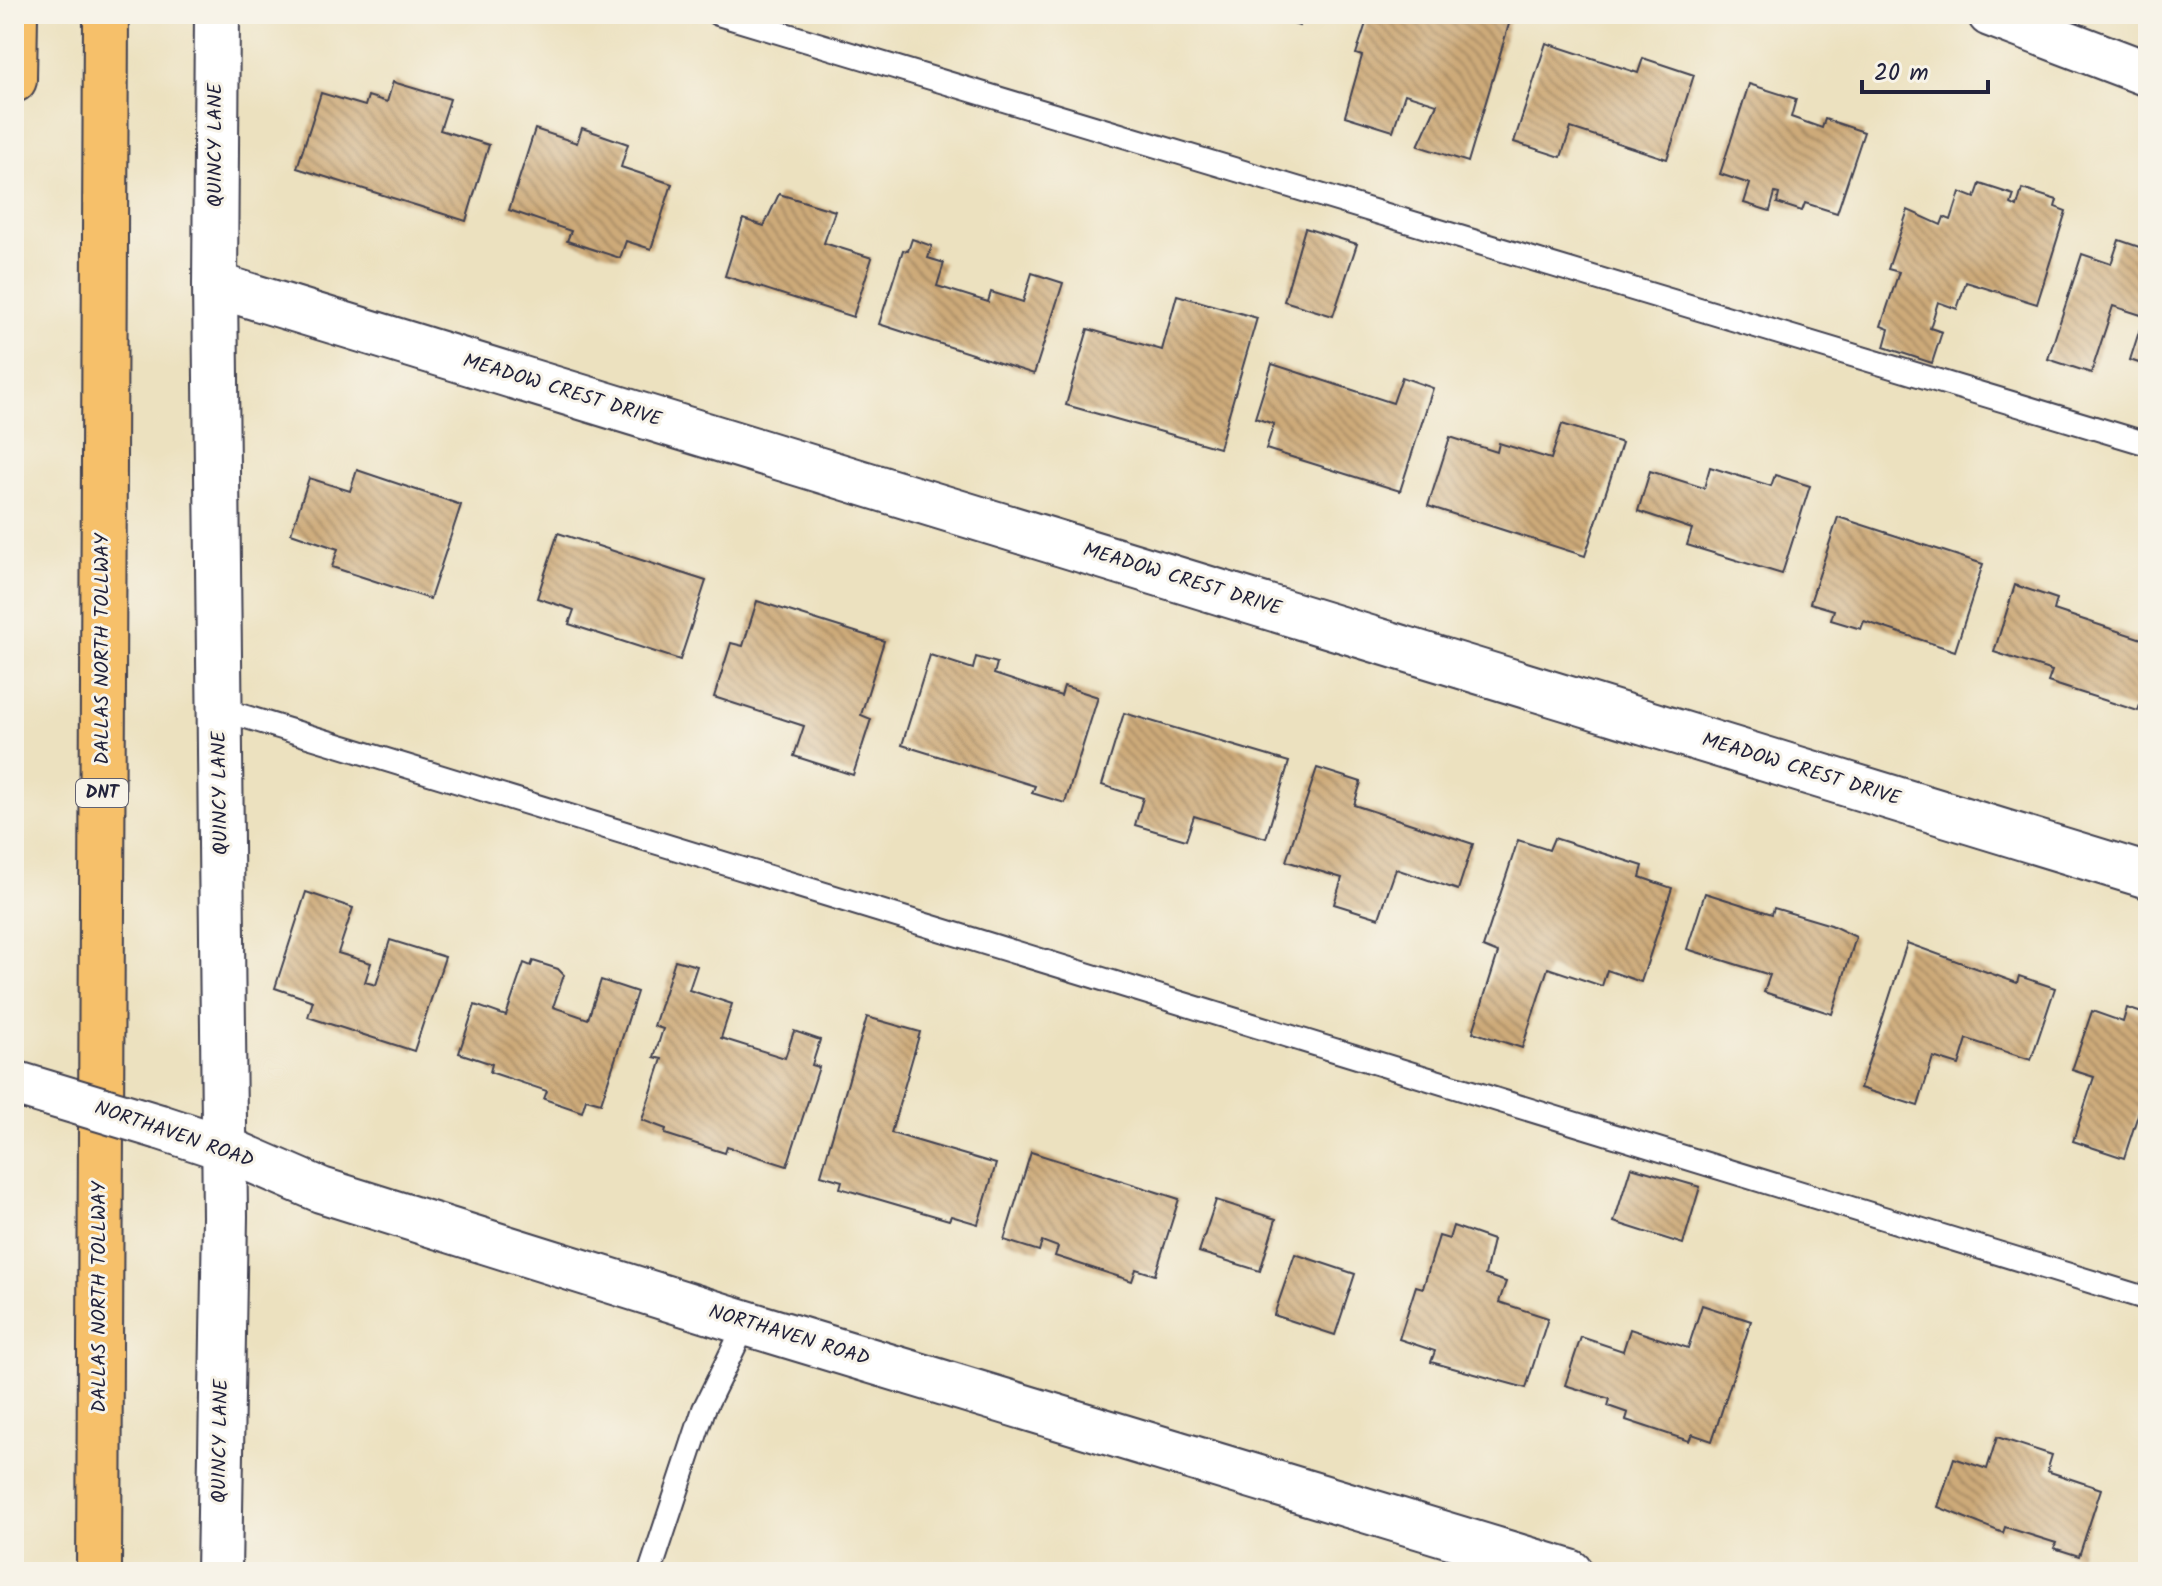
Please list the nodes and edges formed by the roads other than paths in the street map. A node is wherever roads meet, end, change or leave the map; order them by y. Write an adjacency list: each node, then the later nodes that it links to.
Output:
1 (15, 14): 7 (highway)
2 (106, 14): 17 (highway, DALLAS NORTH TOLLWAY / DNT)
3 (217, 14): 8 (street, QUINCY LANE)
4 (718, 14): 9 (lane)
5 (1990, 14): 6 (street)
6 (2148, 74)
7 (14, 80)
8 (215, 285): 10 (street, QUINCY LANE); 11 (street, MEADOW CREST DRIVE)
9 (2148, 444)
10 (220, 709): 13 (street, QUINCY LANE); 14 (lane)
11 (2148, 876)
12 (14, 1083): 13 (street, NORTHAVEN ROAD, bridge)
13 (224, 1148): 15 (street, NORTHAVEN ROAD); 18 (street, QUINCY LANE)
14 (2148, 1299)
15 (746, 1323): 16 (street, NORTHAVEN ROAD); 19 (lane)
16 (1510, 1563): 20 (street, NORTHAVEN ROAD)
17 (99, 1572)
18 (219, 1572)
19 (650, 1572)
20 (1570, 1572)

